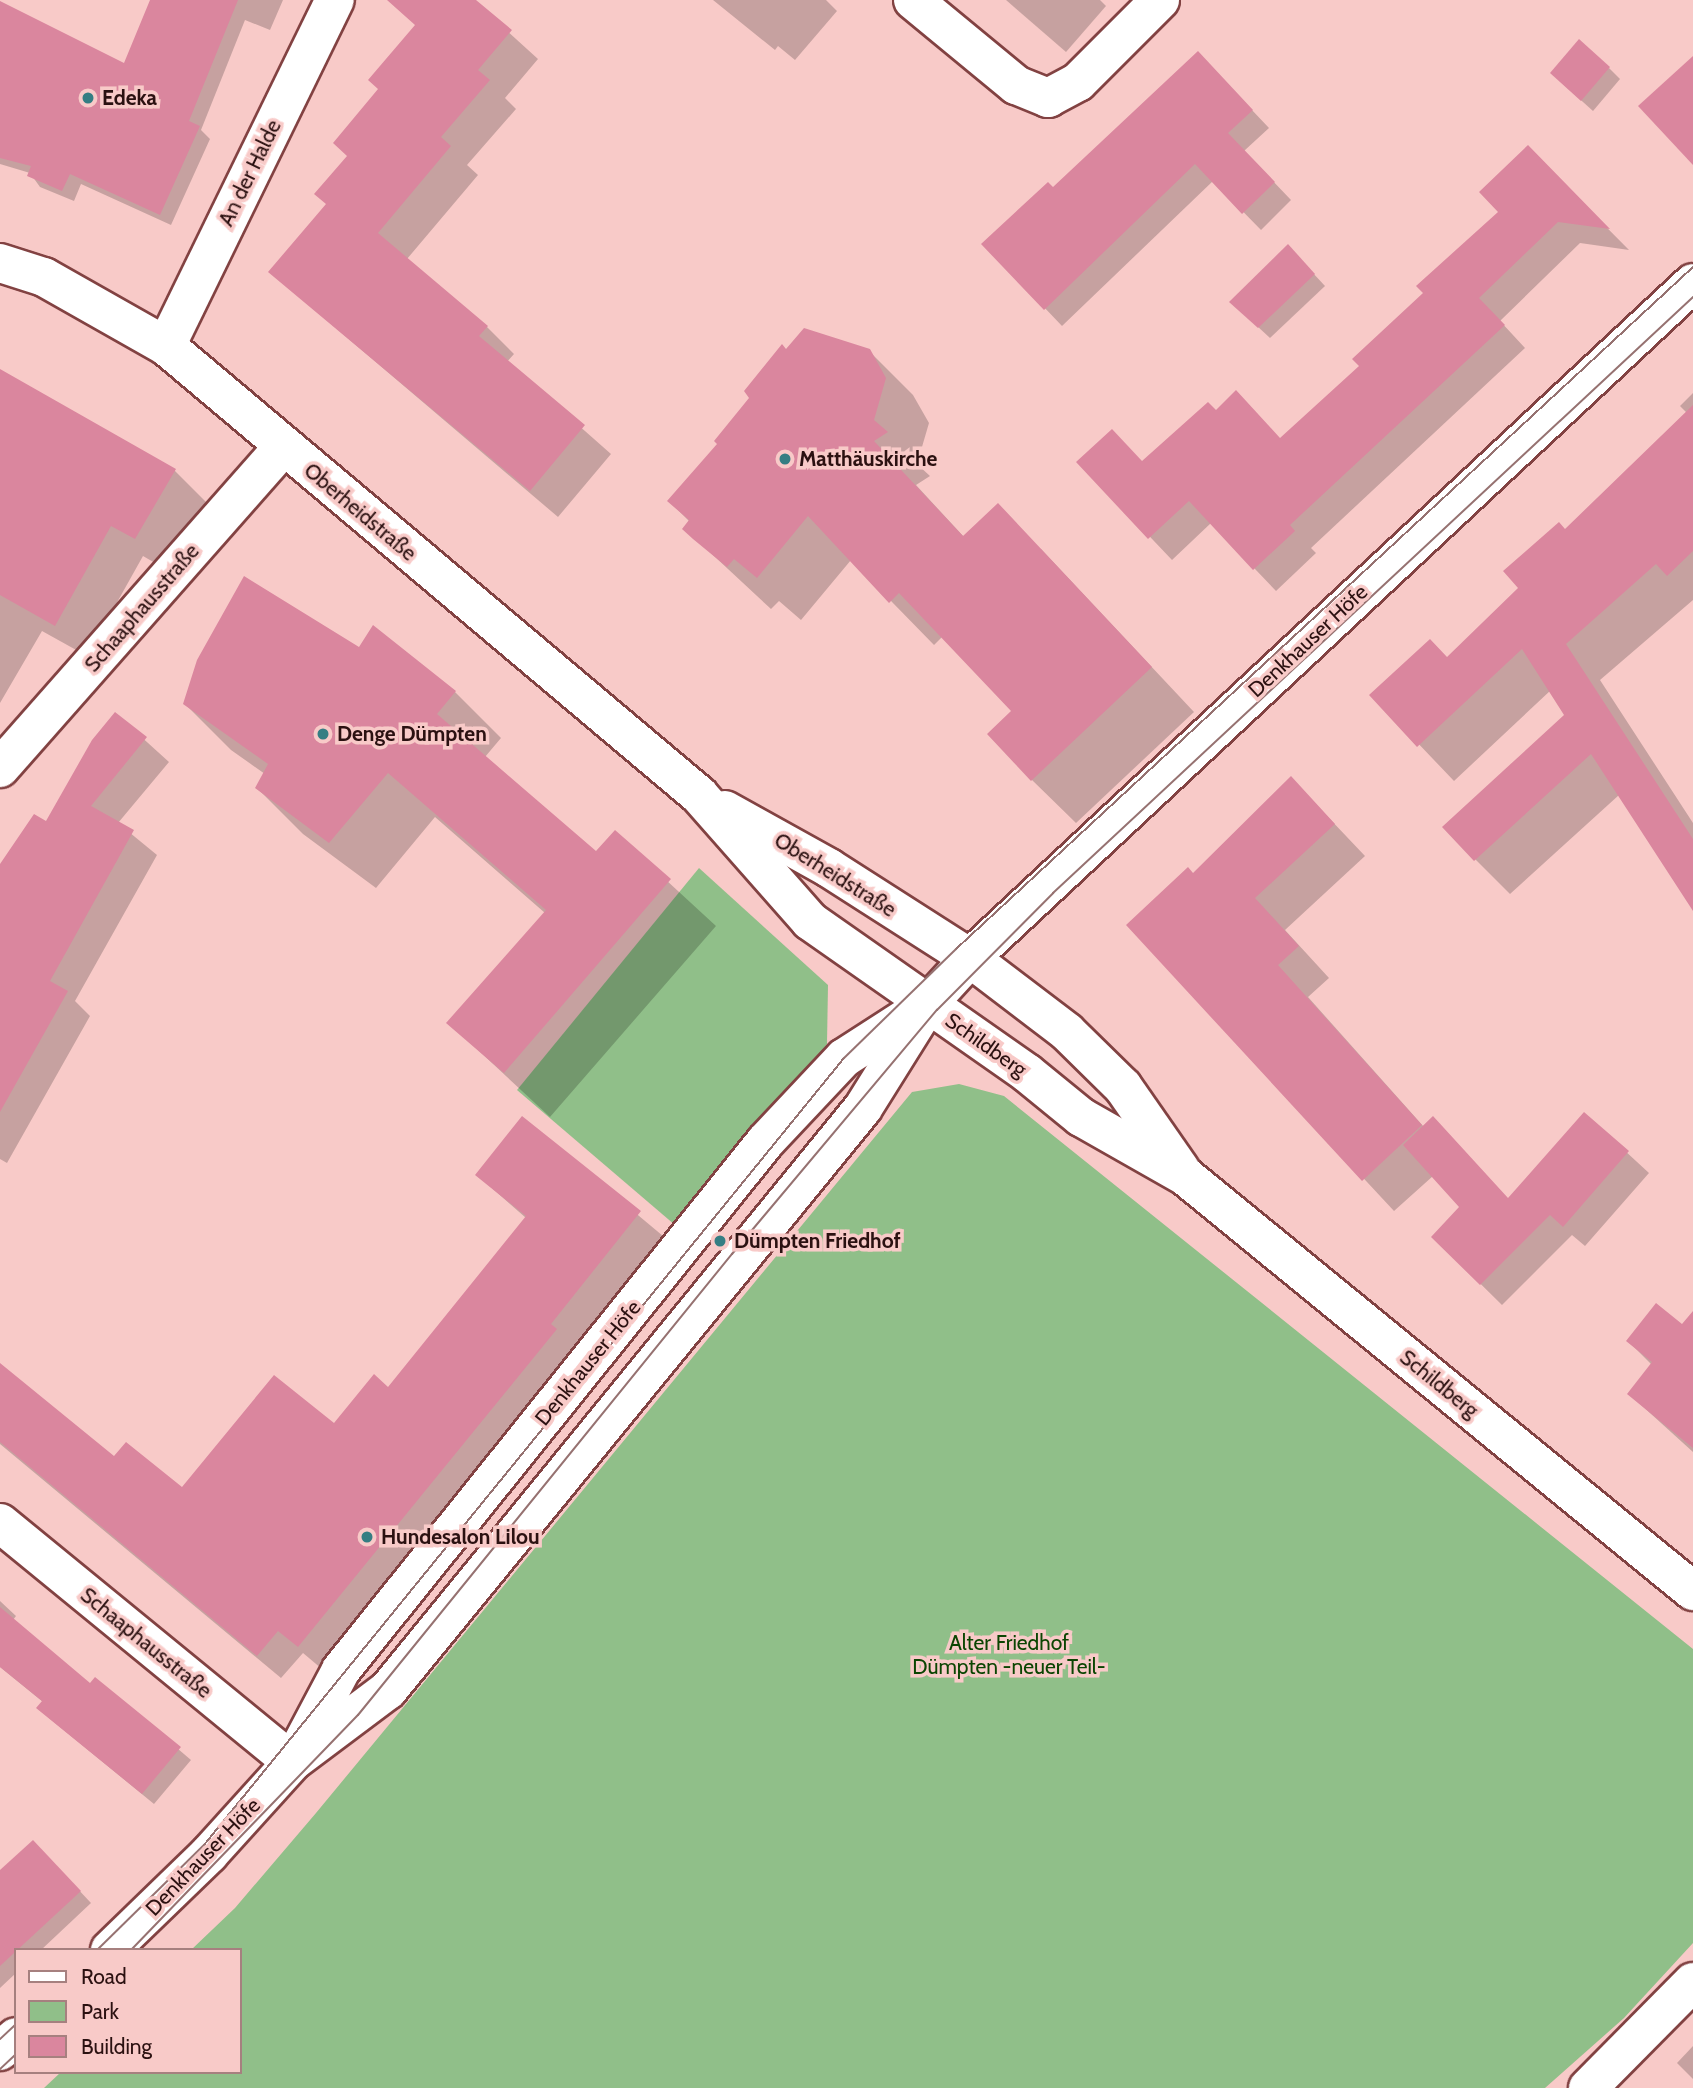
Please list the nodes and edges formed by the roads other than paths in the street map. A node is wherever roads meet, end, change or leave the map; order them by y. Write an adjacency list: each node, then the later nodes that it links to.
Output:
1 (335, 0): 6 (street, An der Halde)
2 (913, 0): 3 (street)
3 (1160, 0)
4 (0, 263): 6 (street, Oberheidstraße)
5 (1693, 283): 10 (street, Denkhauser Höfe)
6 (166, 346): 7 (street, Oberheidstraße)
7 (283, 447): 8 (street, Schaaphausstraße); 9 (street, Oberheidstraße)
8 (0, 768)
9 (699, 795): 10 (street, Oberheidstraße); 11 (street, Oberheidstraße)
10 (970, 958): 11 (street, Denkhauser Höfe); 12 (street, Schildberg)
11 (928, 1004): 12 (street, Schildberg); 15 (street, Denkhauser Höfe); 15 (street, Denkhauser Höfe)
12 (1185, 1176): 14 (street, Schildberg)
13 (0, 1523): 15 (street, Schaaphausstraße)
14 (1693, 1591)
15 (292, 1762): 16 (street, Denkhauser Höfe)
16 (112, 1948)
17 (1693, 1982): 20 (street)
18 (14, 2039): 19 (street)
19 (0, 2052)
20 (1588, 2088)

